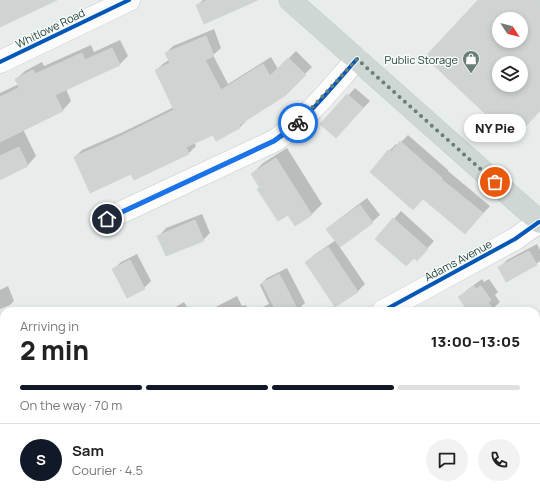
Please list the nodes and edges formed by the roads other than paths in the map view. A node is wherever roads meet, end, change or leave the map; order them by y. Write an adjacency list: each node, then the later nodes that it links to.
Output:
1 (129, 0): 4 (street, Whitlowe Road)
2 (290, 0): 3 (main road)
3 (357, 59): 5 (street); 6 (main road)
4 (0, 62)
5 (107, 219)
6 (540, 222): 7 (street, Adams Avenue)
7 (390, 307)

